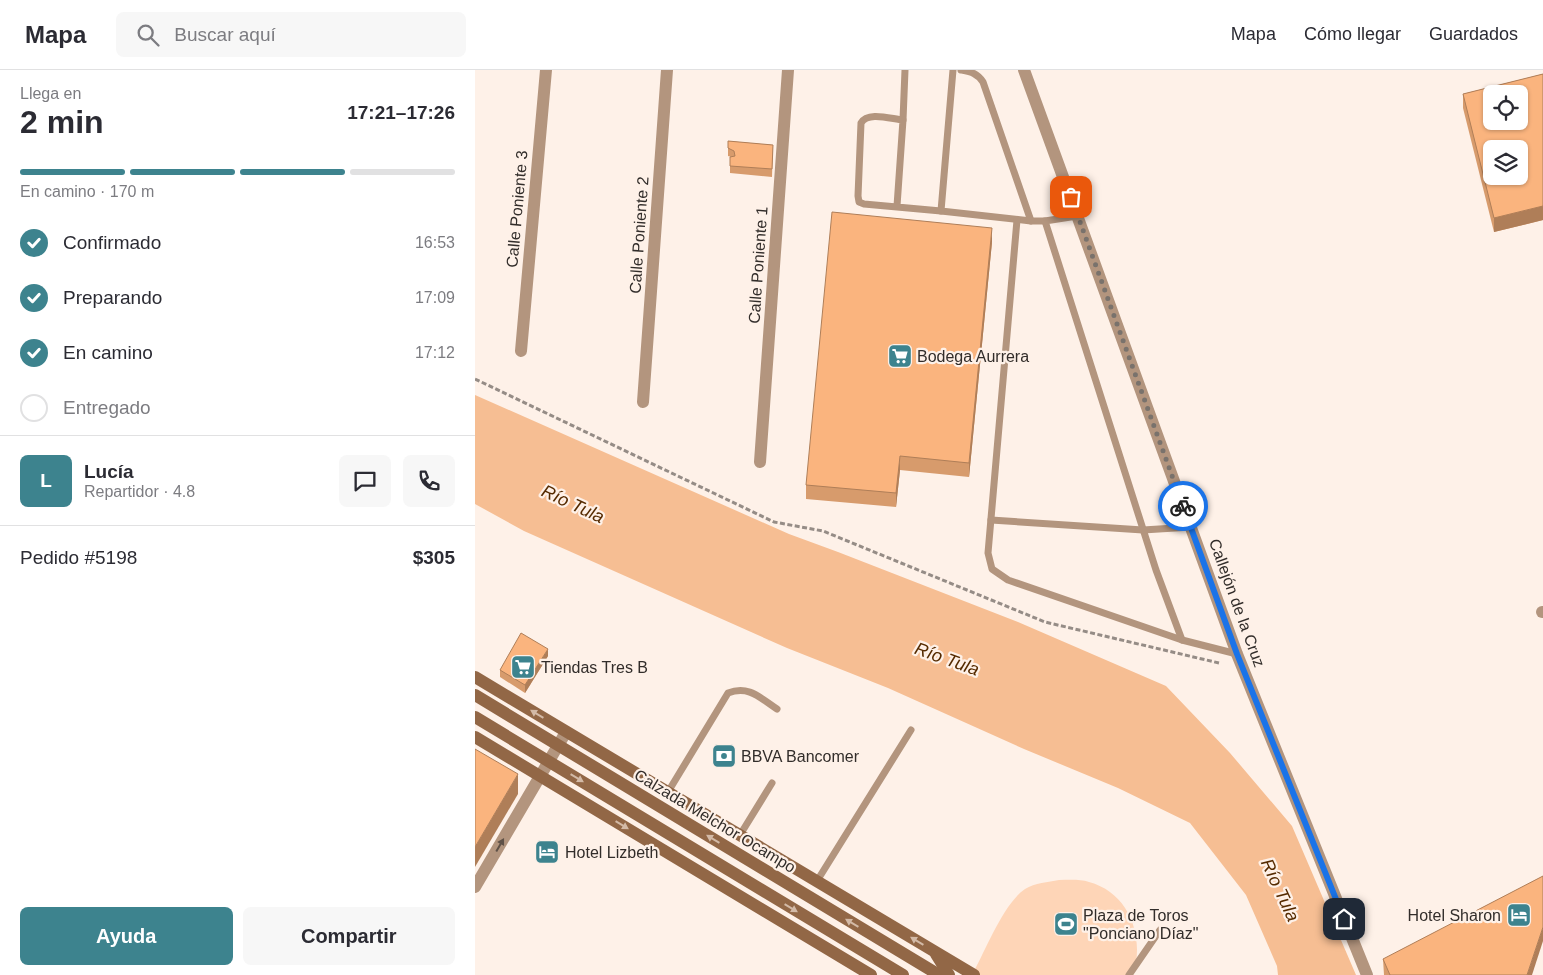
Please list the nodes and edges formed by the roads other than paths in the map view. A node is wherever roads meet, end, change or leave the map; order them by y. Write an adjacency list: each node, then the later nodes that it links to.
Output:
1 (546, 70): 15 (street, Calle Poniente 3)
2 (667, 70): 16 (street, Calle Poniente 2)
3 (788, 70): 17 (street, Calle Poniente 1)
4 (905, 70): 8 (lane)
5 (953, 70): 10 (lane)
6 (961, 70): 13 (lane)
7 (1024, 70): 11 (street, Callejón de la Cruz)
8 (903, 120): 9 (lane); 9 (lane)
9 (897, 206): 10 (lane)
10 (941, 211): 12 (lane)
11 (1077, 216): 14 (lane); 19 (street, Callejón de la Cruz)
12 (1017, 220): 13 (lane); 18 (lane)
13 (1031, 221): 14 (lane)
14 (1045, 221): 20 (lane)
15 (521, 351)
16 (643, 402)
17 (760, 462)
18 (991, 520): 20 (lane); 21 (lane)
19 (1191, 528): 20 (lane); 22 (street, Callejón de la Cruz)
20 (1143, 530): 21 (lane)
21 (1182, 640): 22 (lane)
22 (1237, 654): 50 (street, Callejón de la Cruz)
23 (475, 677): 28 (main road, one-way to 23)
24 (475, 695): 30 (main road, Calzada Melchor Ocampo)
25 (777, 709): 36 (lane)
26 (475, 717): 32 (main road)
27 (911, 730): 38 (lane)
28 (566, 732): 30 (street); 31 (main road)
29 (475, 737): 33 (main road)
30 (558, 745): 32 (street); 34 (main road, Calzada Melchor Ocampo)
31 (591, 746): 34 (main road); 36 (main road)
32 (549, 762): 33 (street); 40 (main road, one-way to 40)
33 (540, 776): 39 (street, one-way to 33); 41 (main road, one-way to 41)
34 (620, 782): 46 (main road, Calzada Melchor Ocampo, one-way to 34)
35 (772, 783): 37 (lane)
36 (668, 792): 37 (main road)
37 (740, 835): 38 (main road)
38 (817, 881): 43 (main road, one-way to 38)
39 (475, 887)
40 (763, 891): 41 (main road); 45 (main road, one-way to 45)
41 (739, 896): 44 (main road)
42 (1160, 930): 49 (lane)
43 (935, 952): 47 (main road); 48 (main road)
44 (871, 975)
45 (903, 975)
46 (939, 975)
47 (949, 975)
48 (974, 975)
49 (1129, 975)
50 (1367, 975)

